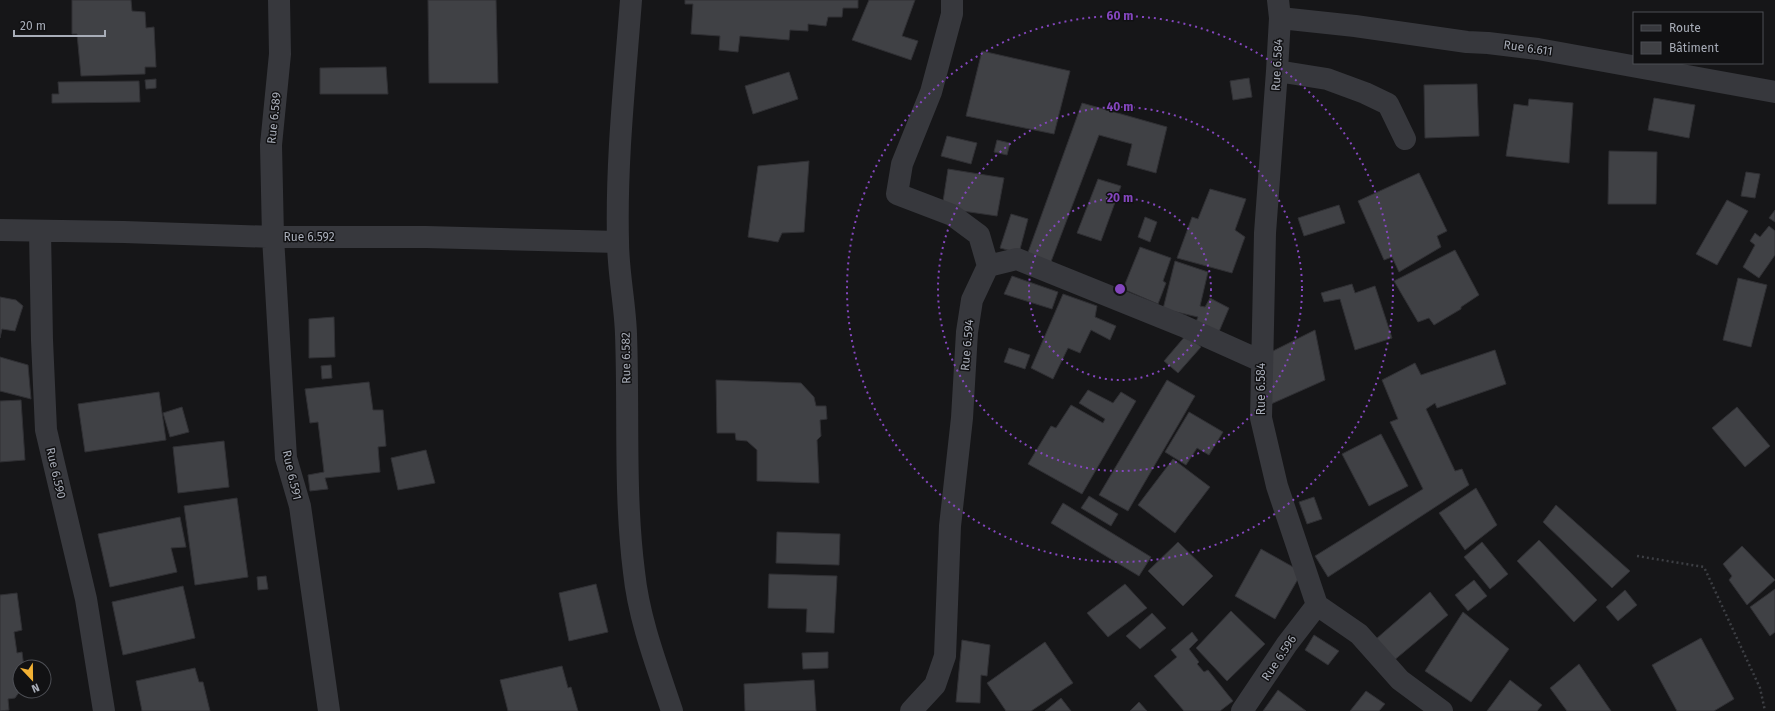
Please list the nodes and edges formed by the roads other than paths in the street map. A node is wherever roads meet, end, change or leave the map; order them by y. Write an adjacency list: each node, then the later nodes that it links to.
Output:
1 (279, 0): 10 (street, Rue 6.589)
2 (631, 0): 11 (street, Rue 6.582)
3 (952, 0): 12 (street)
4 (1279, 9): 5 (street, Rue 6.584); 6 (street, Rue 6.611)
5 (1277, 71): 7 (street); 13 (street, Rue 6.584)
6 (1775, 92)
7 (1405, 139)
8 (0, 230): 9 (street, Rue 6.592)
9 (40, 231): 10 (street, Rue 6.592); 15 (street, Rue 6.590)
10 (273, 237): 11 (street, Rue 6.592); 16 (street, Rue 6.591)
11 (618, 242): 17 (street, Rue 6.582)
12 (988, 266): 13 (street); 18 (street, Rue 6.594)
13 (1261, 361): 14 (street, Rue 6.584)
14 (1317, 605): 19 (street, Rue 6.596); 20 (street)
15 (104, 711)
16 (329, 711)
17 (672, 711)
18 (911, 711)
19 (1242, 711)
20 (1442, 711)

